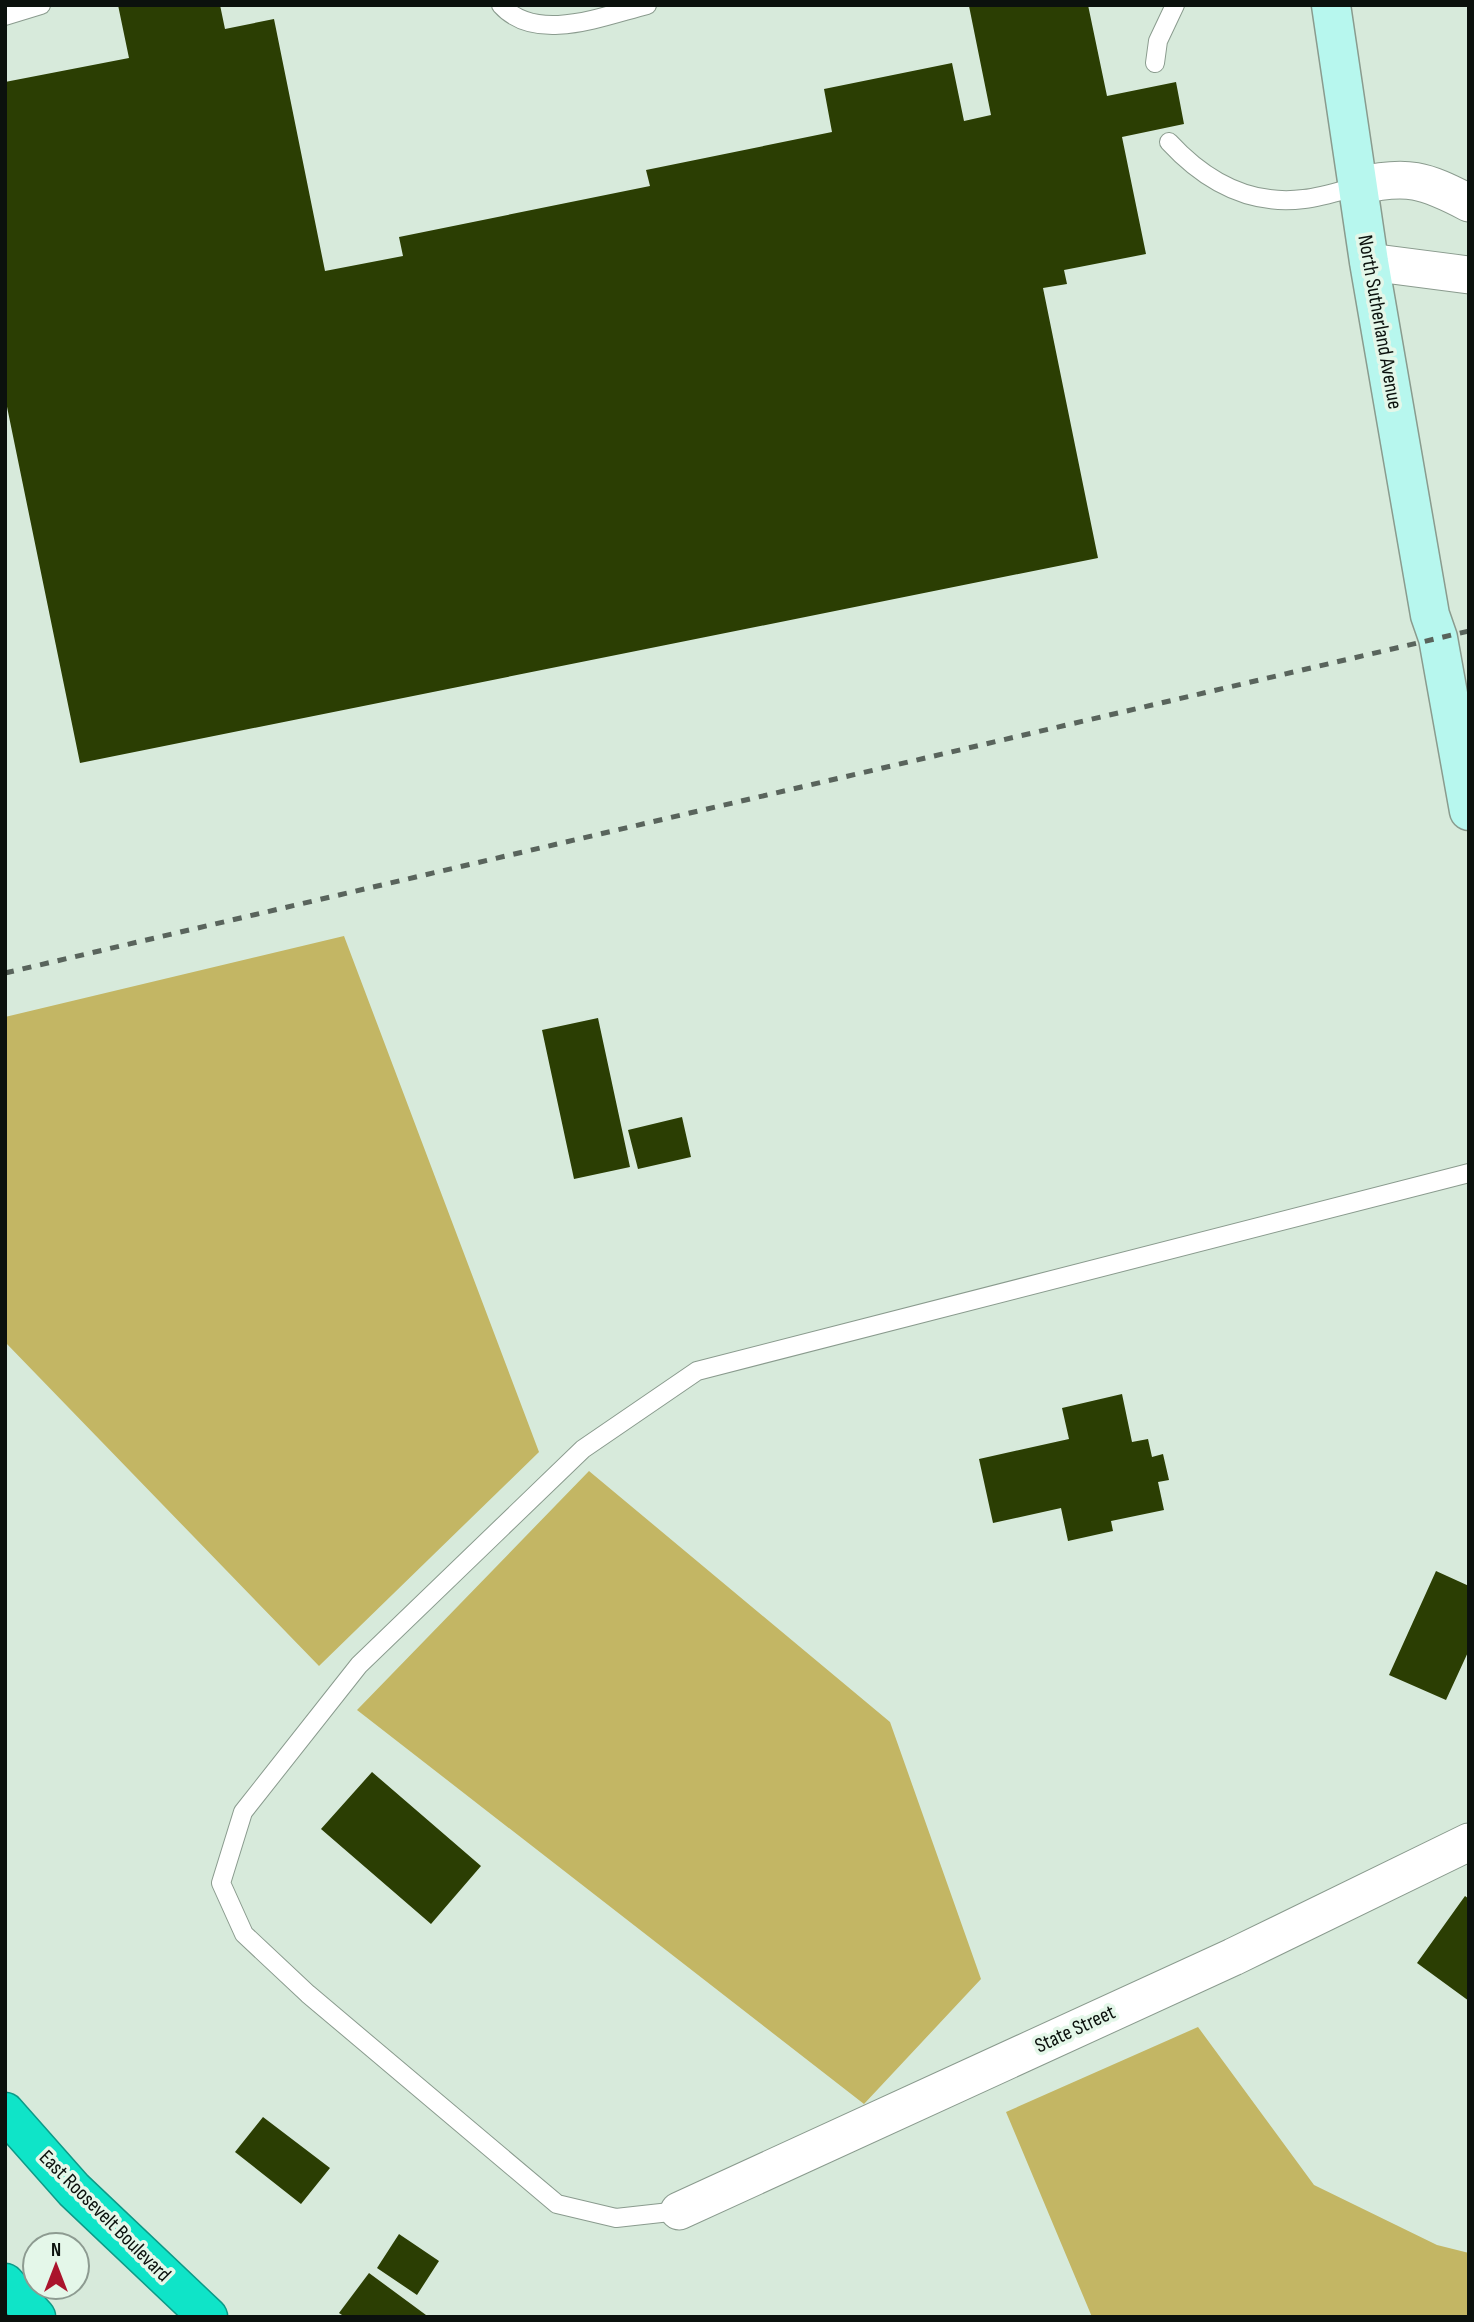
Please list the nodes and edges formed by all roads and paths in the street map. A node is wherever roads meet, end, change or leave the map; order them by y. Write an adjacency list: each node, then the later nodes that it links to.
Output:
1 (41, 5): 6 (lane)
2 (501, 5): 3 (lane)
3 (647, 5)
4 (1175, 5): 7 (lane)
5 (1331, 5): 9 (street, North Sutherland Avenue)
6 (5, 16)
7 (1155, 62)
8 (1168, 142): 9 (lane)
9 (1358, 186): 10 (street); 11 (street, North Sutherland Avenue)
10 (1469, 202)
11 (1369, 262): 12 (street); 13 (street, North Sutherland Avenue)
12 (1469, 275)
13 (1469, 811)
14 (1469, 1173): 17 (lane)
15 (1469, 1842): 17 (street, State Street)
16 (5, 2112): 20 (highway, East Roosevelt Boulevard)
17 (679, 2211)
18 (5, 2283): 19 (highway)
19 (36, 2317)
20 (208, 2317)

